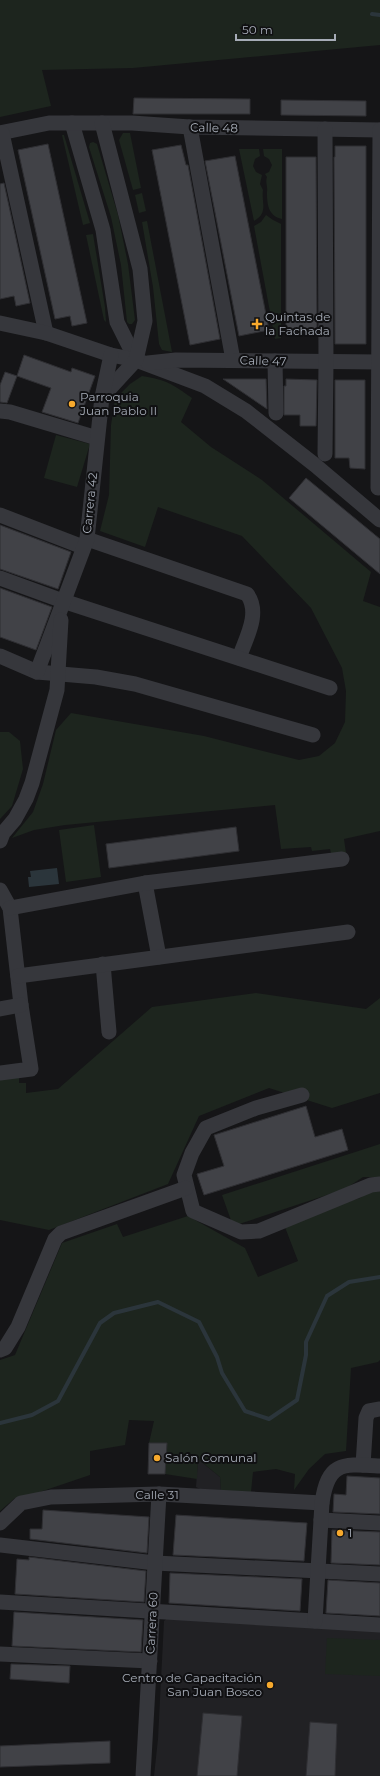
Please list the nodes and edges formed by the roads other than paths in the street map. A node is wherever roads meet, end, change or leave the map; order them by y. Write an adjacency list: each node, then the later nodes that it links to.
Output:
1 (72, 123): 2 (street, Calle 48); 6 (street, Calle 48); 11 (street)
2 (102, 123): 3 (street, Calle 48); 11 (street)
3 (190, 127): 4 (street, Calle 48); 10 (street)
4 (326, 129): 5 (street, Calle 48); 13 (street)
5 (380, 130): 14 (street)
6 (1, 133): 8 (street)
7 (0, 323): 8 (street)
8 (46, 334): 9 (street)
9 (110, 355): 11 (street); 15 (street, Carrera 42)
10 (233, 360): 11 (street, Calle 47); 12 (street, Calle 47)
11 (142, 362): 15 (street); 22 (street)
12 (275, 362): 13 (street, Calle 47); 17 (street)
13 (326, 362): 14 (street, Calle 47); 19 (street)
14 (379, 362): 20 (street)
15 (102, 397): 18 (street, Carrera 42)
16 (0, 411): 18 (street)
17 (276, 413)
18 (97, 438): 23 (street, Carrera 42)
19 (325, 454)
20 (378, 488)
21 (0, 515): 23 (street)
22 (380, 520)
23 (85, 543): 25 (street, Carrera 42); 27 (street)
24 (0, 578): 25 (street)
25 (63, 601): 27 (street); 28 (street, Carrera 42); 29 (street)
26 (0, 656): 28 (street)
27 (239, 658): 30 (street)
28 (37, 672): 29 (street)
29 (57, 673): 31 (street); 32 (street)
30 (330, 688)
31 (313, 735)
32 (0, 841)
33 (342, 859): 34 (street)
34 (145, 883): 36 (street); 38 (street)
35 (0, 890): 36 (street)
36 (10, 908): 40 (street)
37 (348, 932): 38 (street)
38 (159, 957): 39 (street)
39 (103, 964): 40 (street); 43 (street)
40 (18, 976): 41 (street)
41 (21, 1005): 42 (street); 44 (street)
42 (0, 1009)
43 (109, 1032)
44 (0, 1073)
45 (302, 1094): 47 (street)
46 (380, 1184): 47 (street)
47 (186, 1188): 48 (street)
48 (0, 1350)
49 (380, 1409): 50 (street)
50 (363, 1465): 51 (street); 53 (street)
51 (380, 1466)
52 (159, 1494): 53 (street, Calle 31); 55 (street, Calle 31); 58 (street, Carrera 60)
53 (322, 1503): 54 (street)
54 (321, 1520): 56 (street); 59 (street)
55 (0, 1523)
56 (380, 1523)
57 (0, 1545): 58 (street)
58 (155, 1563): 59 (street); 62 (street, Carrera 60)
59 (318, 1572): 60 (street); 63 (street)
60 (380, 1574)
61 (0, 1602): 62 (street)
62 (152, 1612): 63 (street); 66 (street, Carrera 60)
63 (315, 1621): 64 (street)
64 (380, 1625)
65 (0, 1654): 66 (street)
66 (150, 1661): 67 (street, Carrera 60)
67 (143, 1776)

